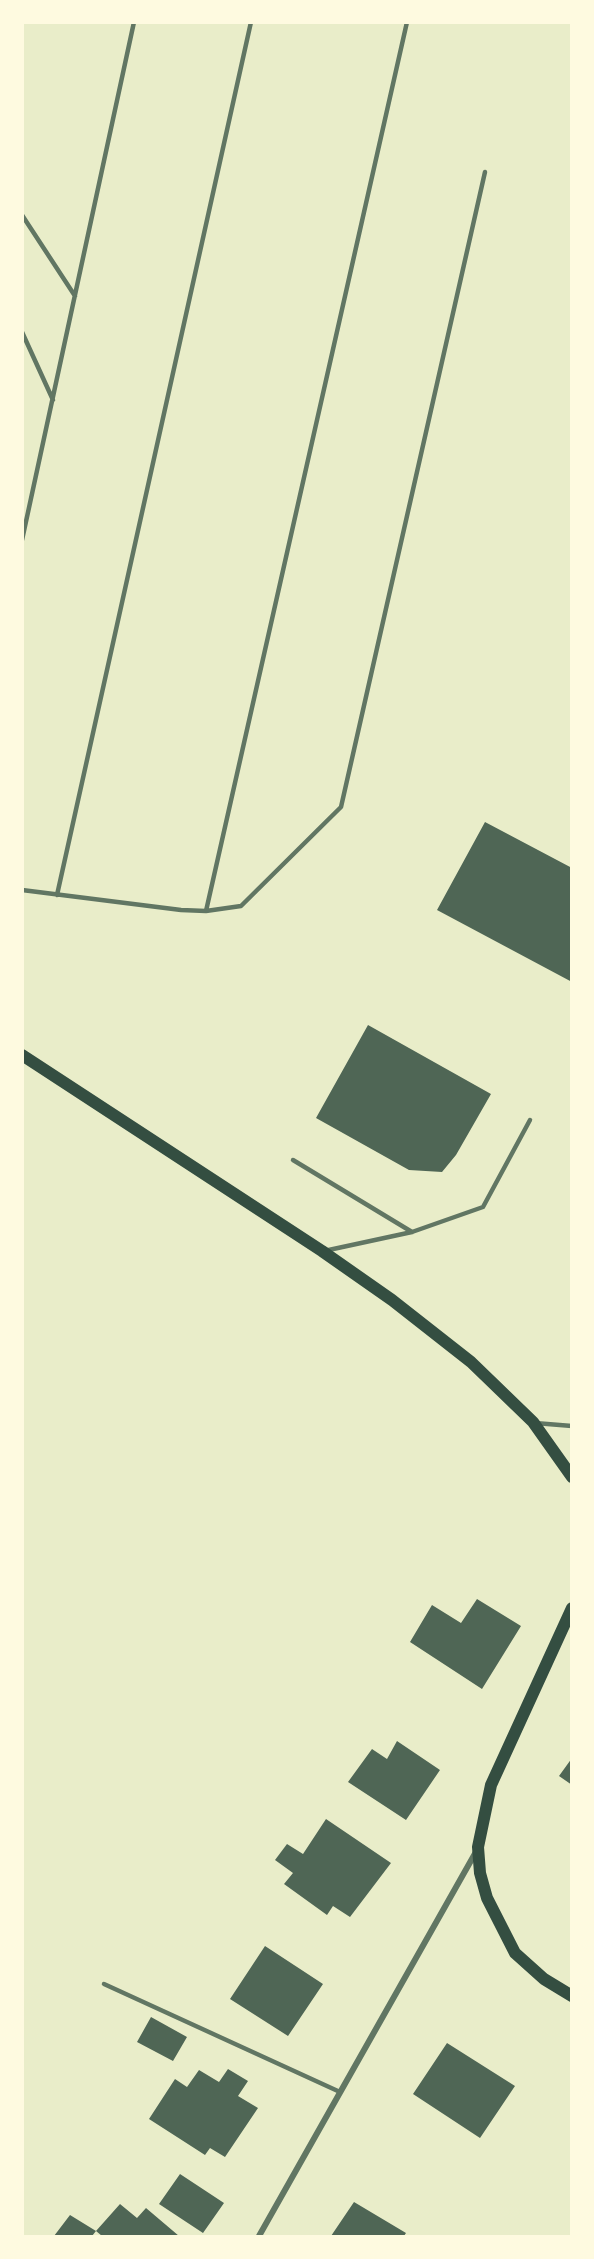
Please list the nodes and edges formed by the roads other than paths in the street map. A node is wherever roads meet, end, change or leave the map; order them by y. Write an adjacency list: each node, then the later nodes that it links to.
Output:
1 (135, 22): 6 (lane)
2 (251, 22): 11 (lane)
3 (407, 22): 12 (lane)
4 (485, 172): 12 (lane)
5 (22, 215): 6 (lane)
6 (75, 296): 8 (lane)
7 (22, 332): 8 (lane)
8 (53, 400): 9 (lane)
9 (22, 540)
10 (22, 890): 11 (lane)
11 (57, 895): 12 (lane)
12 (206, 911)
13 (22, 1055): 17 (main road)
14 (530, 1120): 16 (lane)
15 (293, 1160): 16 (lane)
16 (412, 1232): 17 (lane)
17 (322, 1251): 18 (main road)
18 (533, 1422): 19 (lane); 20 (main road)
19 (572, 1426)
20 (572, 1477)
21 (572, 1608): 22 (main road)
22 (478, 1847): 24 (main road); 25 (street)
23 (104, 1984): 25 (lane)
24 (572, 1996)
25 (340, 2092): 26 (street)
26 (259, 2236)

